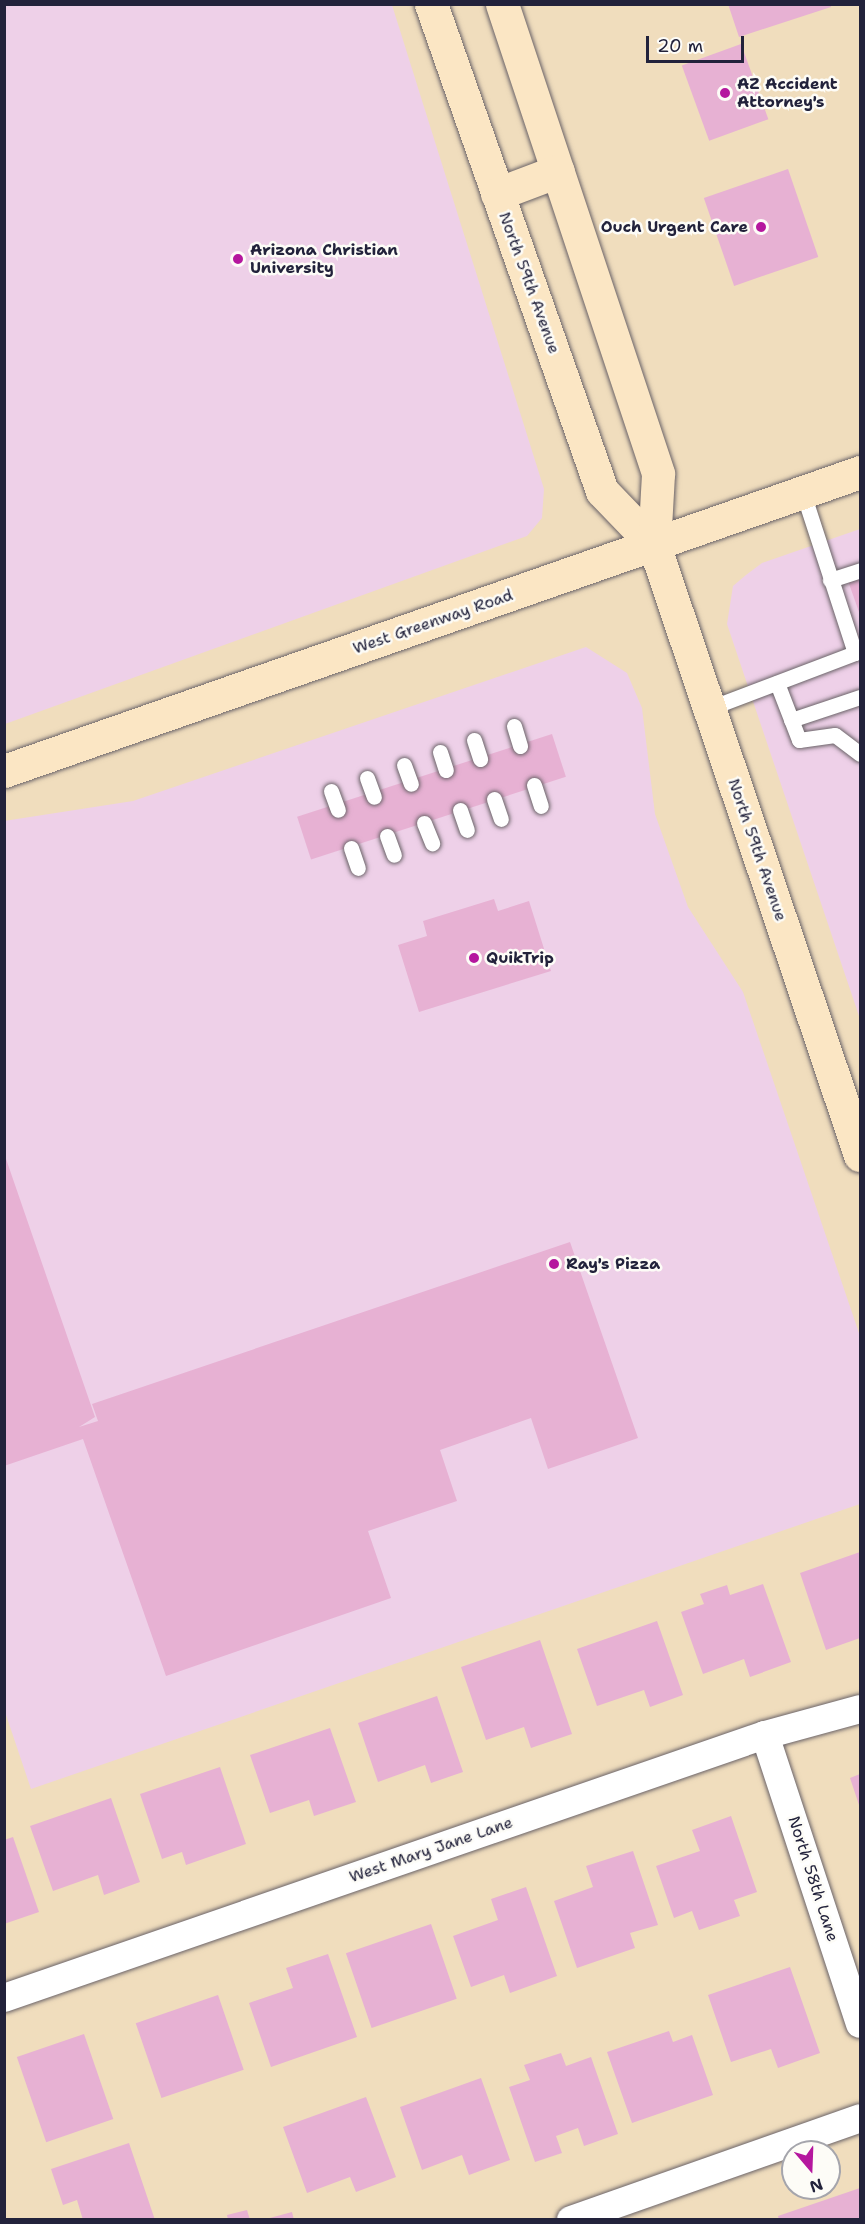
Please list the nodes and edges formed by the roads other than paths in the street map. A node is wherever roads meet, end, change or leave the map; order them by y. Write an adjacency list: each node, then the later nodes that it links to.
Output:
1 (431, 4): 4 (main road, North 59th Avenue)
2 (502, 4): 3 (main road, North 59th Avenue)
3 (558, 171): 4 (main road); 7 (main road, North 59th Avenue)
4 (497, 194): 7 (main road, North 59th Avenue)
5 (861, 472): 6 (main road, West Greenway Road)
6 (802, 493): 7 (main road, West Greenway Road); 9 (lane)
7 (654, 544): 13 (main road, North 59th Avenue); 23 (main road, West Greenway Road)
8 (861, 570): 9 (lane)
9 (830, 580): 10 (lane)
10 (853, 623): 11 (lane)
11 (777, 682): 13 (lane); 14 (lane)
12 (861, 697): 14 (lane)
13 (710, 708): 41 (main road, North 59th Avenue)
14 (791, 720): 19 (lane)
15 (514, 726): 17 (lane)
16 (474, 740): 20 (lane)
17 (520, 746)
18 (440, 752): 22 (lane)
19 (861, 754)
20 (480, 759)
21 (404, 765): 25 (lane)
22 (446, 770)
23 (4, 771)
24 (368, 778): 28 (lane)
25 (411, 784)
26 (534, 785): 30 (lane)
27 (331, 790): 31 (lane)
28 (374, 797)
29 (494, 799): 33 (lane)
30 (541, 806)
31 (338, 810)
32 (460, 810): 35 (lane)
33 (501, 819)
34 (424, 823): 37 (lane)
35 (467, 830)
36 (387, 836): 39 (lane)
37 (432, 843)
38 (351, 848): 40 (lane)
39 (394, 855)
40 (358, 867)
41 (861, 1155)
42 (861, 1709): 43 (street, West Mary Jane Lane)
43 (765, 1735): 44 (street, West Mary Jane Lane); 45 (street, North 58th Lane)
44 (4, 1998)
45 (861, 2024)
46 (861, 2118): 47 (street)
47 (571, 2220)

